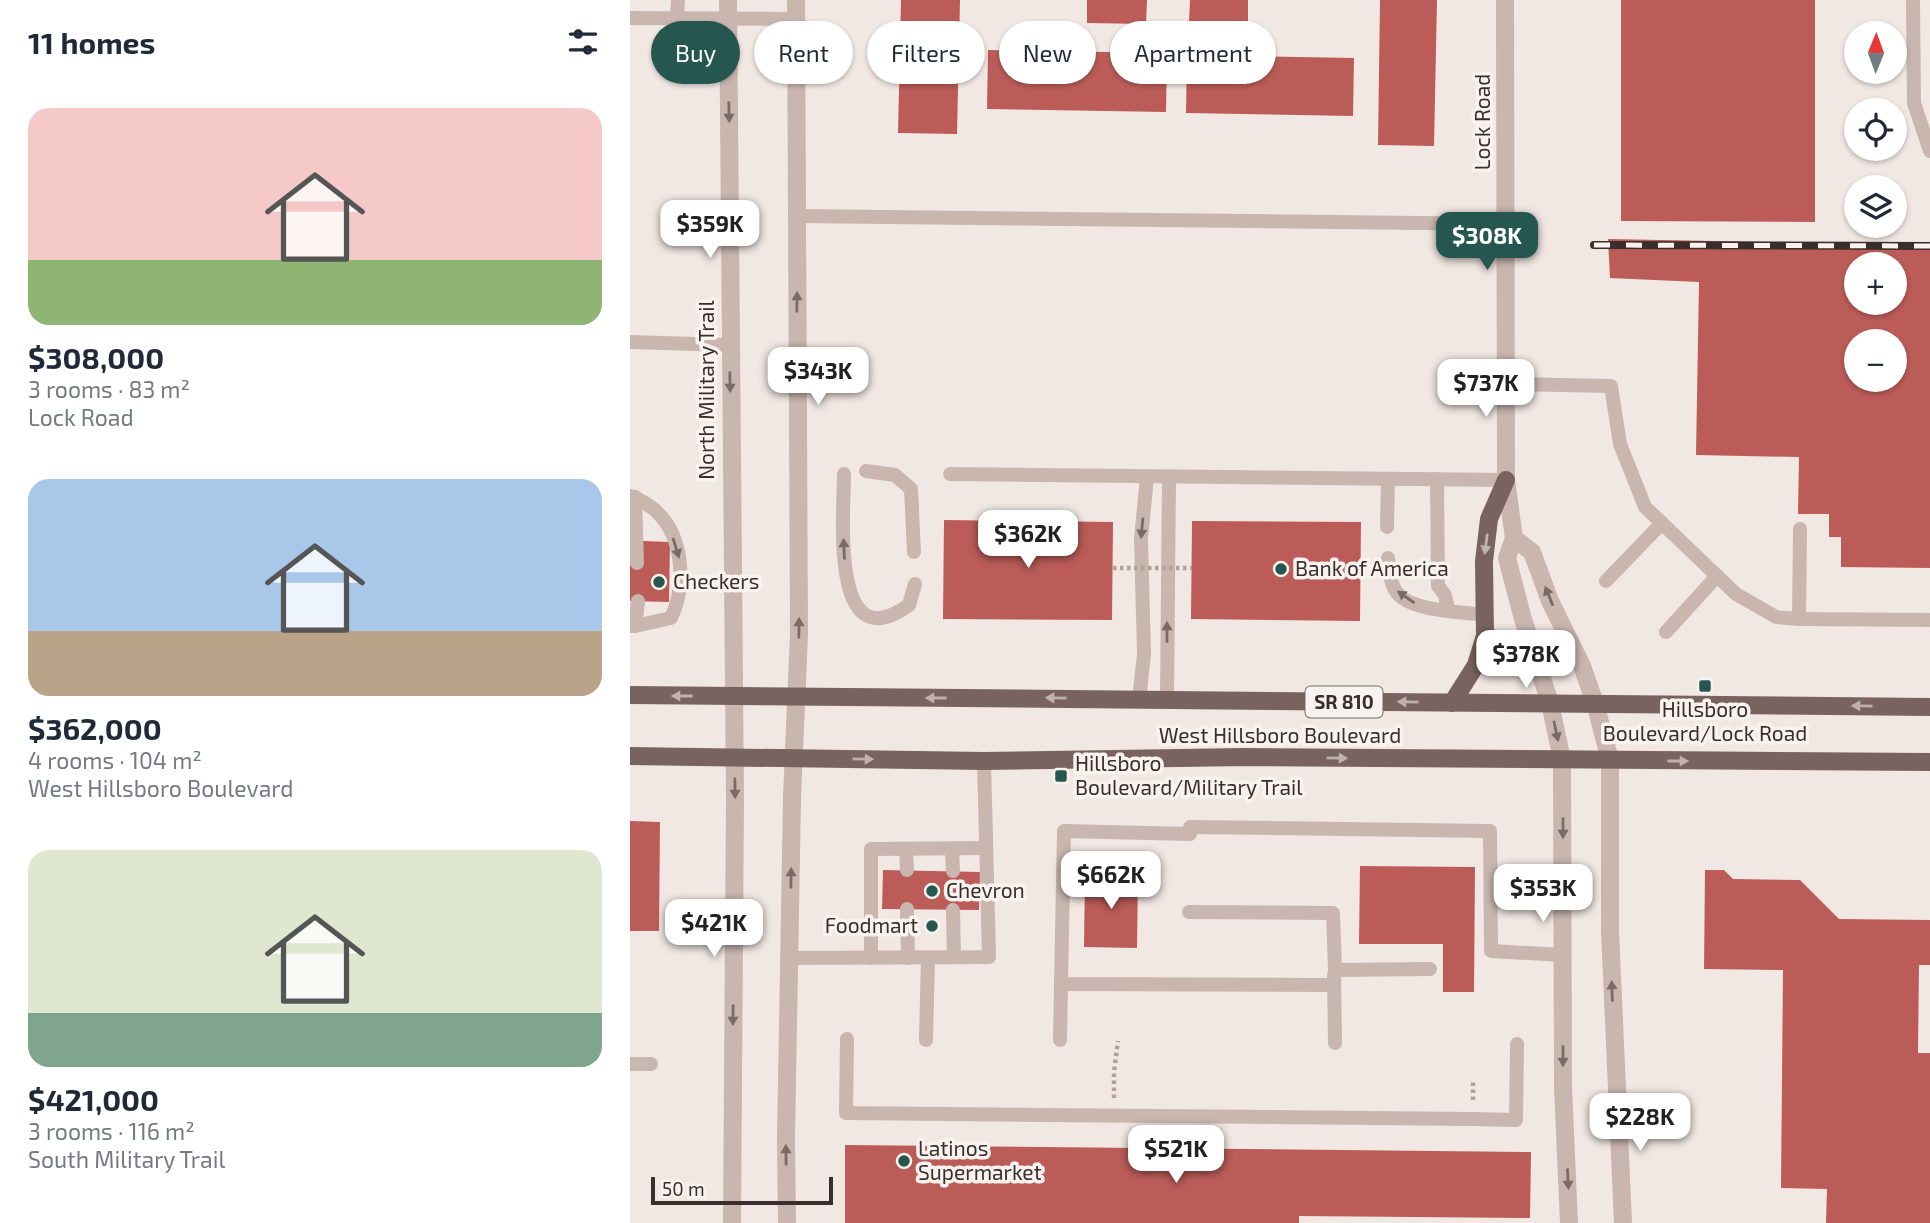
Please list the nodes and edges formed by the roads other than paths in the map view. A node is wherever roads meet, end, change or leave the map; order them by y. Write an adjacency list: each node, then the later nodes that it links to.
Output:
1 (678, 0): 7 (lane)
2 (728, 0): 8 (street, North Military Trail)
3 (796, 0): 9 (street)
4 (1505, 0): 12 (street, Lock Road)
5 (1913, 0): 10 (lane)
6 (630, 18): 7 (lane)
7 (677, 18): 8 (lane)
8 (728, 19): 9 (lane); 14 (street, North Military Trail, one-way to 14)
9 (796, 19): 11 (street)
10 (1930, 151)
11 (798, 216): 12 (lane); 44 (street, one-way to 11)
12 (1506, 224): 15 (street, Lock Road)
13 (630, 342): 14 (lane)
14 (729, 345): 43 (street, North Military Trail, one-way to 43)
15 (1506, 384): 23 (street, Lock Road); 25 (lane)
16 (866, 471): 29 (lane)
17 (844, 474): 34 (lane, one-way to 17)
18 (950, 474): 19 (lane)
19 (1147, 477): 20 (lane); 45 (lane, one-way to 45)
20 (1169, 477): 21 (lane); 46 (lane, one-way to 20)
21 (1388, 479): 22 (lane); 26 (lane)
22 (1437, 479): 23 (lane); 36 (lane)
23 (1506, 480): 28 (street, Lock Road); 37 (main road, one-way to 37)
24 (632, 497): 31 (lane); 40 (lane, one-way to 40)
25 (1662, 523): 32 (lane); 33 (lane)
26 (1387, 527)
27 (1800, 529): 38 (lane)
28 (1514, 538): 48 (street, Lock Road); 49 (street, one-way to 28)
29 (914, 552)
30 (1388, 558): 36 (lane, one-way to 30)
31 (637, 563)
32 (1717, 576): 38 (lane); 41 (lane)
33 (1606, 581)
34 (915, 584)
35 (638, 601): 40 (lane)
36 (1448, 610): 37 (lane)
37 (1484, 615): 47 (main road)
38 (1800, 619): 39 (lane)
39 (1930, 620)
40 (632, 626)
41 (1666, 632)
42 (630, 695): 43 (main road, West Hillsboro Boulevard / SR 810, one-way to 42)
43 (733, 695): 44 (main road, West Hillsboro Boulevard / SR 810); 52 (street, North Military Trail)
44 (796, 696): 45 (main road, West Hillsboro Boulevard / SR 810, one-way to 44); 53 (street)
45 (1139, 699): 46 (main road, West Hillsboro Boulevard / SR 810)
46 (1167, 700): 47 (main road, West Hillsboro Boulevard / SR 810, one-way to 46)
47 (1452, 703): 48 (main road, West Hillsboro Boulevard / SR 810)
48 (1550, 703): 49 (main road, West Hillsboro Boulevard / SR 810); 54 (street, Lock Road, one-way to 54)
49 (1595, 704): 50 (main road, West Hillsboro Boulevard / SR 810, one-way to 49); 55 (street)
50 (1930, 707)
51 (630, 756): 52 (main road, West Hillsboro Boulevard)
52 (734, 756): 53 (main road, West Hillsboro Boulevard); 82 (street, North Military Trail, one-way to 82)
53 (795, 757): 56 (main road, West Hillsboro Boulevard, one-way to 56); 68 (street, one-way to 53)
54 (1562, 760): 55 (main road, West Hillsboro Boulevard); 56 (main road, West Hillsboro Boulevard, one-way to 54); 66 (street, Lock Road, one-way to 66)
55 (1610, 760): 57 (main road, West Hillsboro Boulevard, one-way to 57); 85 (street, one-way to 55)
56 (984, 761): 58 (lane)
57 (1930, 762)
58 (986, 848): 60 (lane); 67 (lane)
59 (906, 849): 60 (lane); 61 (lane); 69 (lane)
60 (952, 849): 62 (lane)
61 (907, 870)
62 (953, 871)
63 (907, 909): 70 (lane)
64 (953, 910): 67 (lane)
65 (1189, 912): 73 (lane)
66 (1563, 955): 74 (lane); 84 (street, Lock Road, one-way to 84)
67 (954, 957): 71 (lane)
68 (790, 958): 69 (lane); 83 (street, one-way to 68)
69 (871, 958): 70 (lane)
70 (908, 958): 71 (lane)
71 (928, 958): 76 (lane)
72 (1430, 969): 73 (lane)
73 (1334, 977): 74 (lane); 78 (lane)
74 (1061, 984): 77 (lane)
75 (847, 1039): 79 (lane)
76 (926, 1040)
77 (1060, 1040)
78 (1335, 1043)
79 (1517, 1044)
80 (630, 1064): 81 (lane)
81 (651, 1064)
82 (732, 1223)
83 (787, 1223)
84 (1569, 1223)
85 (1623, 1223)

